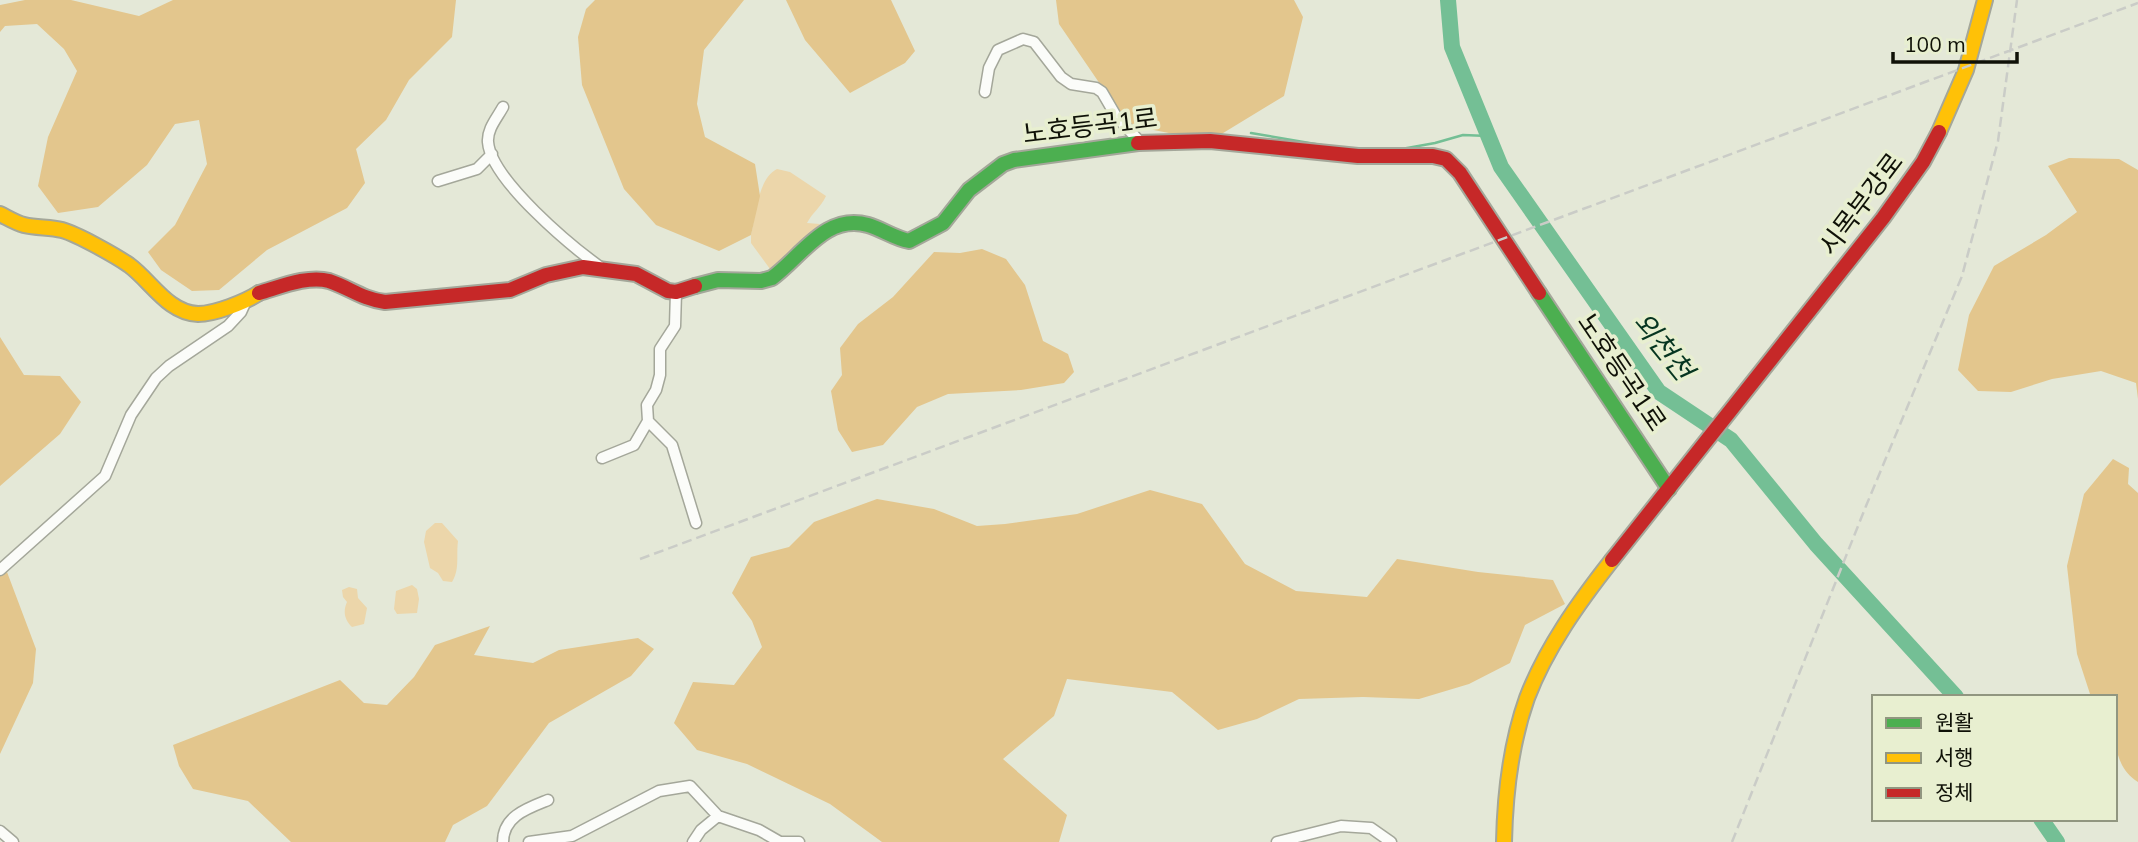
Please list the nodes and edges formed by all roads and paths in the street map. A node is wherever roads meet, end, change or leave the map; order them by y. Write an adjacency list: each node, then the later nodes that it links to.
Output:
1 (1985, 0): 13 (street, 시목부강로)
2 (985, 92): 4 (street)
3 (503, 107): 5 (street)
4 (1141, 142): 9 (street, 노호등곡1로); 13 (street, 노호등곡1로)
5 (492, 154): 6 (street); 8 (street)
6 (438, 181)
7 (0, 214): 10 (street)
8 (604, 269): 9 (street); 10 (street)
9 (676, 292): 11 (street)
10 (246, 301): 15 (street)
11 (648, 421): 12 (street); 14 (street)
12 (602, 458)
13 (1672, 486): 27 (street)
14 (696, 523)
15 (0, 570)
16 (548, 800): 20 (street)
17 (718, 816): 21 (street); 22 (street); 23 (street)
18 (0, 831): 19 (street)
19 (13, 842)
20 (503, 842)
21 (529, 842)
22 (694, 842)
23 (779, 842): 24 (street)
24 (799, 842)
25 (1277, 842): 26 (street)
26 (1391, 842)
27 (1504, 842)

